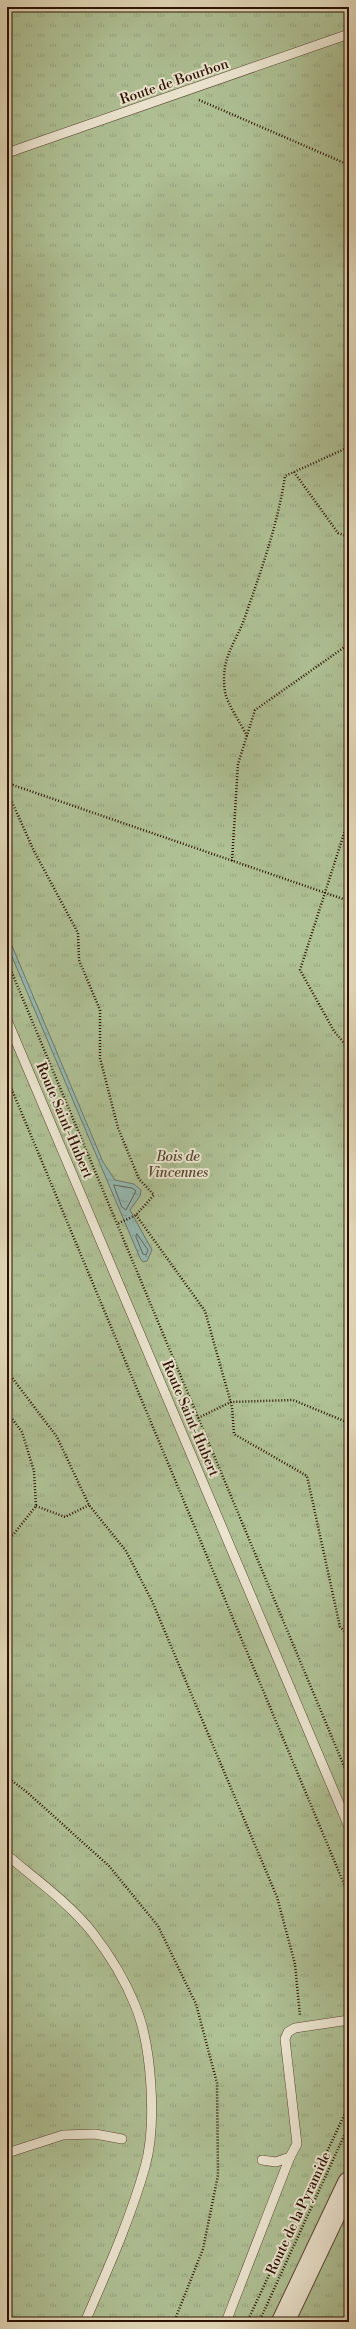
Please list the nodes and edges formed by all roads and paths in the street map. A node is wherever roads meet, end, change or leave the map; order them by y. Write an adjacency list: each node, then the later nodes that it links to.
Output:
1 (349, 34): 2 (lane, Route de Bourbon)
2 (191, 90): 3 (lane, Route de Bourbon); 4 (path)
3 (7, 153)
4 (349, 165)
5 (349, 448): 6 (path)
6 (294, 472): 7 (path); 9 (path)
7 (349, 537)
8 (349, 644): 9 (path)
9 (247, 736): 13 (path)
10 (7, 782): 13 (path)
11 (7, 791): 20 (path)
12 (349, 818): 14 (path)
13 (232, 860): 14 (path)
14 (324, 893): 15 (path); 18 (path)
15 (349, 902)
16 (7, 961): 21 (path)
17 (7, 1020): 33 (lane, Route Saint-Hubert)
18 (349, 1049)
19 (7, 1078): 35 (path)
20 (136, 1215): 21 (path); 23 (path)
21 (117, 1224): 25 (path)
22 (7, 1371): 27 (path)
23 (231, 1402): 25 (path); 26 (path); 30 (path)
24 (7, 1412): 28 (path)
25 (198, 1418): 32 (path)
26 (349, 1423)
27 (89, 1505): 28 (path); 38 (path)
28 (36, 1506): 29 (path)
29 (7, 1538)
30 (349, 1635)
31 (7, 1777): 47 (path)
32 (349, 1778)
33 (349, 1827)
34 (7, 1855): 46 (lane)
35 (349, 1896)
36 (349, 1993): 37 (path)
37 (349, 2017): 38 (lane)
38 (301, 2027): 43 (lane)
39 (349, 2105): 49 (path, Route de la Pyramide)
40 (349, 2125): 50 (path, Route de la Pyramide)
41 (122, 2139): 42 (lane)
42 (7, 2153)
43 (290, 2157): 44 (lane); 48 (lane)
44 (262, 2160)
45 (349, 2183): 51 (street)
46 (85, 2322)
47 (174, 2322)
48 (226, 2322)
49 (247, 2322)
50 (259, 2322)
51 (283, 2322)

